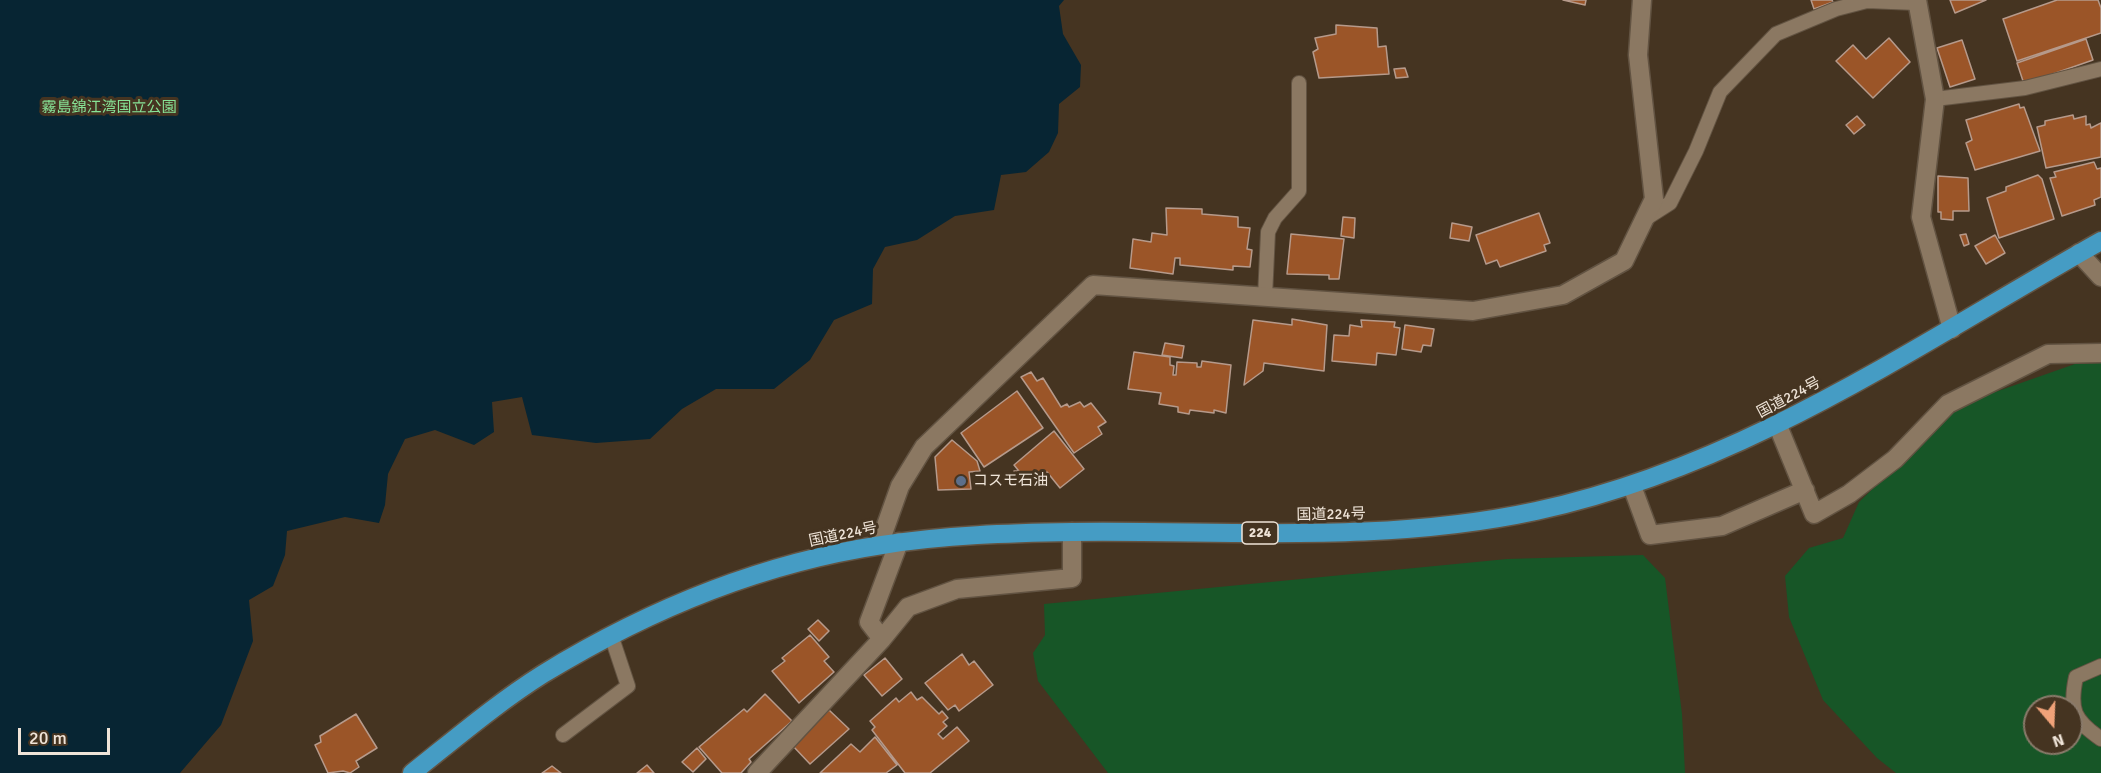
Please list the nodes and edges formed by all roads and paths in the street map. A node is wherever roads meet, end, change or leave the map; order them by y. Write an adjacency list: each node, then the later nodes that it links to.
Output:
1 (1642, 0): 6 (street)
2 (1916, 1): 5 (street); 6 (lane)
3 (2101, 69): 5 (lane)
4 (1299, 83): 10 (lane)
5 (1935, 99): 11 (street)
6 (1644, 219): 10 (street)
7 (2101, 241): 8 (highway, 国道224号 / 224)
8 (2079, 253): 9 (street); 11 (highway, 国道224号 / 224)
9 (2101, 277)
10 (1265, 297): 18 (street)
11 (1952, 329): 13 (highway, 国道224号 / 224)
12 (2101, 353): 15 (street)
13 (1778, 426): 14 (highway, 国道224号 / 224); 15 (street)
14 (1632, 486): 15 (street); 16 (highway, 国道224号 / 224)
15 (1805, 490)
16 (1072, 532): 17 (highway, 国道224号 / 224); 20 (street)
17 (899, 543): 18 (highway, 国道224号 / 224); 20 (street)
18 (879, 545): 19 (highway, 国道224号 / 224)
19 (611, 635): 22 (lane); 24 (highway, 国道224号 / 224)
20 (882, 639): 25 (street)
21 (2101, 666): 23 (lane)
22 (563, 735)
23 (2101, 739)
24 (412, 773)
25 (757, 773)

